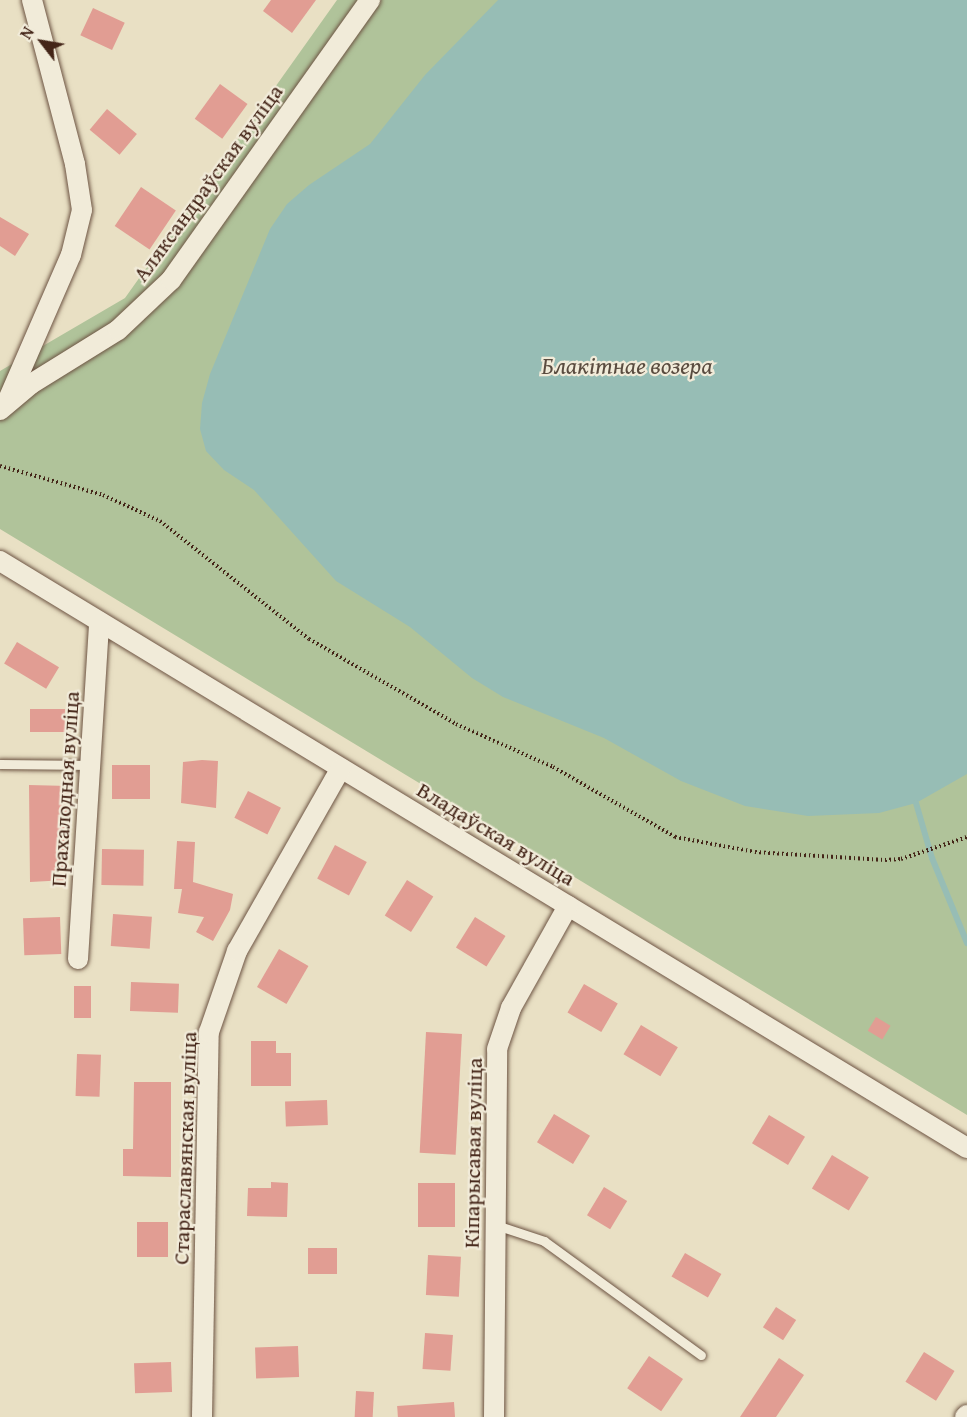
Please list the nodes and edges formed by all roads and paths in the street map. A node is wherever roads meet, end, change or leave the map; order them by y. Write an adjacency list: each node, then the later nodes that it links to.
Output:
1 (32, 0): 3 (street)
2 (370, 0): 3 (street, Аляксандраўская вуліца)
3 (3, 407)
4 (0, 466): 10 (path)
5 (0, 561): 6 (street, Владаўская вуліца)
6 (99, 622): 8 (street, Прахалодная вуліца); 9 (street, Владаўская вуліца)
7 (0, 764): 8 (lane)
8 (92, 765): 12 (street, Прахалодная вуліца)
9 (341, 768): 11 (street, Владаўская вуліца); 16 (street, Стараславянская вуліца)
10 (967, 837)
11 (568, 906): 13 (street, Владаўская вуліца); 14 (street, Кіпарысавая вуліца)
12 (78, 959)
13 (967, 1148)
14 (496, 1225): 15 (lane); 17 (street, Кіпарысавая вуліца)
15 (701, 1355)
16 (202, 1417)
17 (494, 1417)

